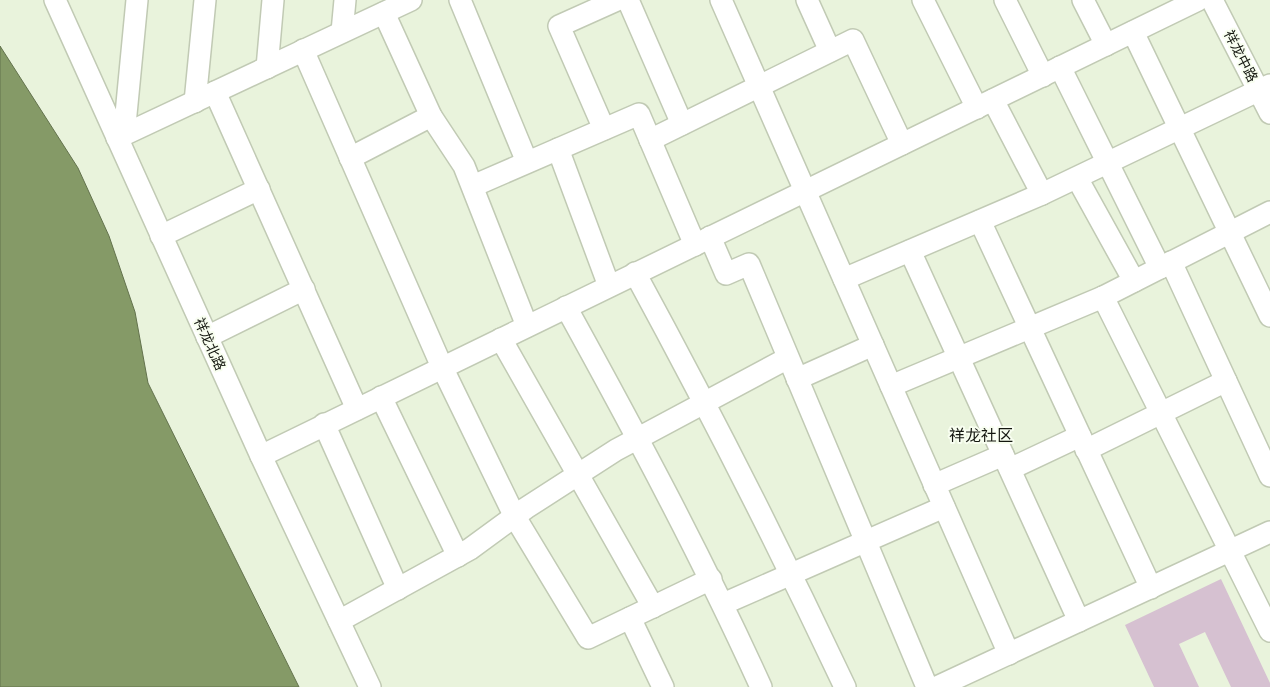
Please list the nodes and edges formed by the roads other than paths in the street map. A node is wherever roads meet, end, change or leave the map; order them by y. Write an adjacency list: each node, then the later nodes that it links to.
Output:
1 (54, 0): 35 (street, 祥龙北路)
2 (137, 0): 35 (street)
3 (204, 0): 28 (street)
4 (273, 0): 23 (street)
5 (345, 0): 18 (street)
6 (410, 0): 17 (street)
7 (460, 0): 40 (street)
8 (617, 0): 33 (street)
9 (628, 0): 32 (street)
10 (720, 0): 25 (street)
11 (807, 0): 22 (street)
12 (923, 0): 29 (street)
13 (1005, 0): 24 (street)
14 (1083, 0): 20 (street)
15 (1198, 0): 19 (street)
16 (1212, 0): 26 (street, 祥龙中路)
17 (384, 13): 18 (street); 31 (street)
18 (342, 32): 21 (street)
19 (1133, 32): 20 (street); 34 (street)
20 (1106, 45): 24 (street)
21 (303, 50): 23 (street); 39 (street)
22 (830, 51): 25 (street); 37 (street)
23 (267, 68): 27 (street)
24 (1051, 71): 29 (street); 41 (street)
25 (759, 86): 32 (street); 45 (street)
26 (1264, 88): 30 (street, 祥龙中路); 34 (street)
27 (215, 92): 28 (street); 44 (street)
28 (195, 102): 35 (street)
29 (985, 104): 37 (street); 46 (street)
30 (1270, 113)
31 (431, 116): 39 (street); 43 (street)
32 (682, 124): 36 (street)
33 (604, 129): 36 (street); 38 (street)
34 (1180, 129): 41 (street); 49 (street)
35 (121, 137): 50 (street, 祥龙北路)
36 (650, 140): 51 (street)
37 (902, 144): 45 (street)
38 (558, 149): 40 (street); 57 (street)
39 (350, 158): 69 (street)
40 (527, 162): 43 (street)
41 (1108, 163): 42 (street); 53 (street)
42 (1077, 178): 46 (street); 56 (street)
43 (473, 186): 62 (street)
44 (259, 189): 50 (street); 58 (street)
45 (805, 191): 51 (street); 55 (street)
46 (1042, 194): 48 (street)
47 (1270, 212): 49 (street)
48 (980, 221): 52 (street); 63 (street)
49 (1230, 232): 53 (street); 61 (street)
50 (161, 236): 64 (street, 祥龙北路)
51 (702, 241): 54 (street); 68 (street)
52 (910, 250): 55 (street); 67 (street)
53 (1166, 265): 56 (street); 71 (street)
54 (635, 273): 57 (street); 74 (street)
55 (844, 279): 66 (street)
56 (1134, 281): 59 (street)
57 (609, 286): 60 (street)
58 (304, 289): 64 (street); 75 (street)
59 (1103, 297): 63 (street); 76 (street)
60 (566, 307): 62 (street); 78 (street)
61 (1270, 316)
62 (527, 326): 65 (street)
63 (1030, 327): 67 (street); 80 (street)
64 (207, 337): 81 (street, 祥龙北路)
65 (501, 339): 69 (street); 83 (street)
66 (873, 345): 70 (street); 72 (street)
67 (959, 357): 72 (street); 82 (street)
68 (788, 358): 70 (street); 74 (street)
69 (442, 367): 73 (street); 87 (street)
70 (797, 379): 89 (street)
71 (1226, 381): 76 (street); 79 (street)
72 (891, 386): 85 (street)
73 (381, 397): 75 (street); 91 (street)
74 (706, 402): 78 (street); 92 (street)
75 (357, 408): 77 (street)
76 (1161, 413): 80 (street); 90 (street)
77 (324, 424): 81 (street); 95 (street)
78 (639, 438): 83 (street); 93 (street)
79 (1262, 438): 84 (street)
80 (1083, 443): 82 (street); 94 (street)
81 (261, 456): 99 (street, 祥龙北路)
82 (1007, 462): 85 (street); 100 (street)
83 (578, 474): 87 (street); 97 (street)
84 (1270, 476)
85 (934, 485): 86 (street)
86 (944, 507): 89 (street); 102 (street)
87 (514, 517): 91 (street); 98 (street)
88 (1270, 532): 90 (street)
89 (866, 542): 92 (street); 107 (street)
90 (1230, 551): 94 (street); 101 (street)
91 (458, 556): 95 (street)
92 (792, 574): 96 (street); 106 (street)
93 (711, 579): 96 (street); 97 (street)
94 (1151, 588): 100 (street)
95 (398, 589): 99 (street)
96 (723, 604): 105 (street)
97 (653, 607): 98 (street)
98 (630, 618): 104 (street)
99 (339, 621): 103 (street, 祥龙北路)
100 (1079, 621): 102 (street)
101 (1270, 630)
102 (1009, 654): 108 (street)
103 (370, 687)
104 (663, 687)
105 (761, 687)
106 (845, 687)
107 (928, 687)
108 (937, 687)

